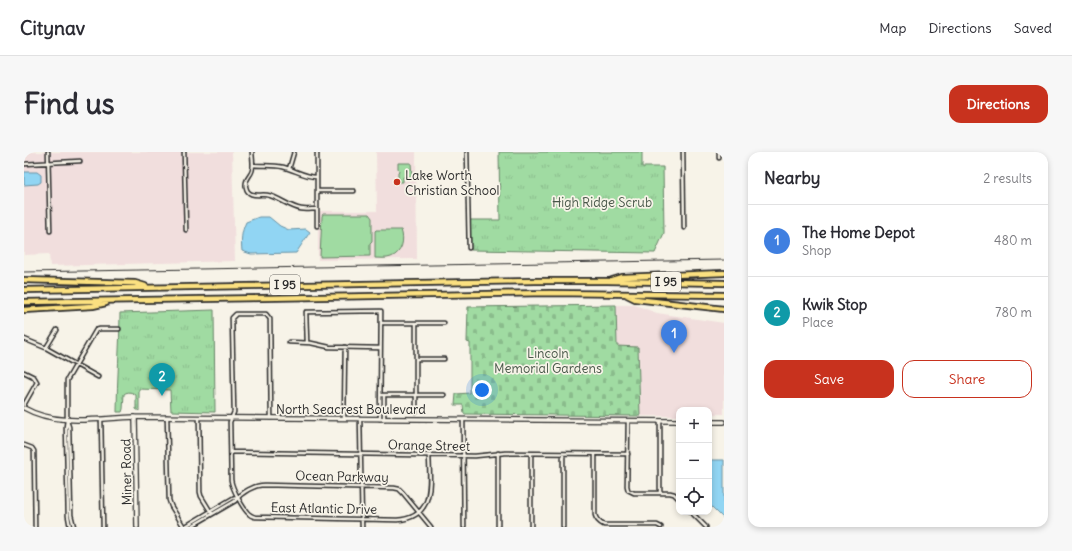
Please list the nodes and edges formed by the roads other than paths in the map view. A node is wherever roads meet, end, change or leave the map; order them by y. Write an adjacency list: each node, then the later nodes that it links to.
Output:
1 (48, 152): 11 (street)
2 (184, 152): 21 (street)
3 (252, 152): 13 (street)
4 (294, 152): 14 (street)
5 (317, 152): 15 (street)
6 (467, 152): 23 (street)
7 (683, 152): 20 (street)
8 (719, 152): 9 (street)
9 (719, 158)
10 (80, 160): 11 (street)
11 (48, 162): 12 (street); 22 (street)
12 (24, 164)
13 (253, 165): 14 (street); 18 (street)
14 (289, 169): 15 (street)
15 (317, 177): 16 (street)
16 (317, 191): 17 (street); 18 (street)
17 (354, 191)
18 (317, 209): 19 (street)
19 (317, 226)
20 (684, 228)
21 (186, 230)
22 (50, 231)
23 (469, 248)
24 (724, 273): 26 (highway)
25 (24, 280): 28 (highway)
26 (607, 281): 27 (highway, I 95); 28 (highway, I 95)
27 (724, 283)
28 (148, 287): 29 (highway, I 95)
29 (24, 290)
30 (623, 294): 31 (highway, I 95); 32 (highway, I 95); 34 (highway)
31 (724, 295)
32 (120, 301): 33 (highway, I 95); 35 (highway)
33 (24, 302)
34 (724, 309)
35 (24, 310)
36 (381, 323): 37 (street); 43 (street); 46 (street)
37 (416, 323): 38 (street); 47 (street)
38 (444, 323)
39 (119, 329): 49 (street)
40 (57, 330): 45 (street)
41 (24, 339): 45 (street)
42 (289, 342): 43 (street)
43 (307, 342): 44 (street)
44 (345, 347): 46 (street); 64 (street)
45 (46, 348): 49 (street)
46 (380, 348): 52 (street)
47 (417, 359): 48 (street); 53 (street)
48 (444, 359)
49 (76, 364): 51 (street); 67 (street)
50 (24, 372): 55 (street)
51 (98, 377)
52 (382, 395): 53 (street); 66 (street)
53 (416, 395): 54 (street); 57 (street)
54 (444, 395)
55 (24, 405)
56 (24, 408): 67 (street, North Seacrest Boulevard)
57 (416, 412)
58 (135, 417): 59 (street, North Seacrest Boulevard); 61 (street, North Seacrest Boulevard); 97 (street, Miner Road)
59 (167, 417): 60 (street, North Seacrest Boulevard); 98 (street)
60 (198, 417): 62 (street, North Seacrest Boulevard); 90 (street)
61 (100, 418): 67 (street, North Seacrest Boulevard); 96 (street)
62 (232, 418): 63 (street, North Seacrest Boulevard); 63 (street); 75 (street)
63 (271, 418): 64 (street, North Seacrest Boulevard)
64 (344, 418): 65 (street, North Seacrest Boulevard)
65 (360, 419): 66 (street, North Seacrest Boulevard); 76 (street)
66 (382, 419): 68 (street, North Seacrest Boulevard)
67 (67, 420): 84 (street)
68 (463, 420): 69 (street, North Seacrest Boulevard); 83 (street)
69 (628, 421): 70 (street, North Seacrest Boulevard); 81 (street)
70 (660, 421): 71 (street, North Seacrest Boulevard); 86 (street)
71 (676, 421)
72 (712, 422): 73 (street)
73 (724, 422)
74 (24, 445): 93 (street)
75 (231, 452): 76 (street, Orange Street); 87 (street)
76 (361, 454): 82 (street, Orange Street); 85 (street)
77 (498, 454): 78 (street, Orange Street); 83 (street, Orange Street); 103 (street)
78 (531, 454): 79 (street, Orange Street); 104 (street)
79 (564, 454): 80 (street, Orange Street); 105 (street)
80 (596, 454): 81 (street, Orange Street); 106 (street)
81 (628, 454): 86 (street)
82 (429, 456): 83 (street, Orange Street); 89 (street)
83 (463, 456): 102 (street)
84 (68, 471): 94 (street); 95 (street)
85 (361, 487): 87 (street, Ocean Parkway); 89 (street, Ocean Parkway); 92 (street)
86 (660, 493): 88 (street)
87 (238, 497): 90 (street, Ocean Parkway); 92 (street, East Atlantic Drive)
88 (676, 497)
89 (419, 512): 92 (street, East Atlantic Drive); 101 (street, Ocean Parkway)
90 (211, 513): 98 (street, Ocean Parkway); 99 (street, Ocean Parkway)
91 (694, 515): 107 (street)
92 (362, 519): 100 (street)
93 (35, 527)
94 (70, 527)
95 (74, 527)
96 (103, 527)
97 (137, 527)
98 (184, 527)
99 (190, 527)
100 (362, 527)
101 (431, 527)
102 (464, 527)
103 (498, 527)
104 (531, 527)
105 (563, 527)
106 (661, 527)
107 (706, 527)

